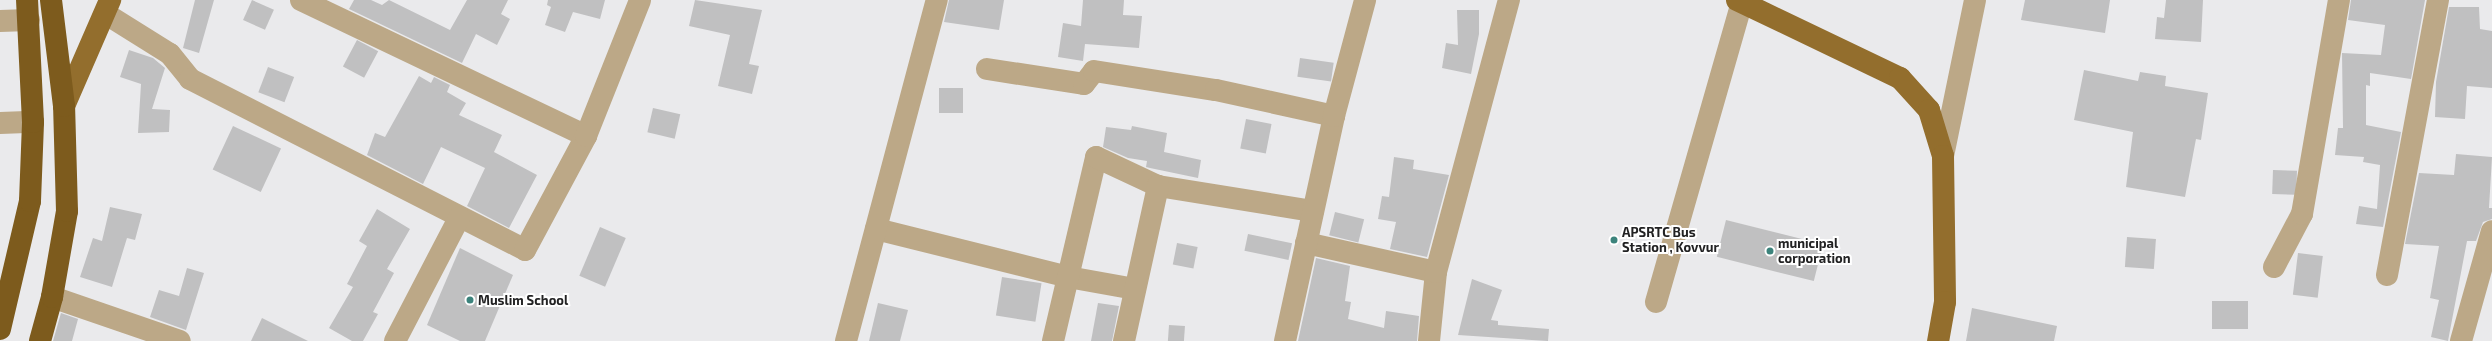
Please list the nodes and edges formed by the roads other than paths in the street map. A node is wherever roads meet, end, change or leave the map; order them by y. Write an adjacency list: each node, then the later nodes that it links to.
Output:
1 (51, 0): 15 (highway)
2 (301, 0): 19 (street)
3 (640, 0): 19 (street)
4 (937, 0): 24 (street)
5 (1365, 0): 16 (street)
6 (1509, 0): 28 (street)
7 (1974, 0): 20 (street)
8 (2339, 0): 27 (street)
9 (2438, 0): 29 (street)
10 (1740, 2): 20 (main road); 33 (street)
11 (108, 7): 15 (main road); 23 (street)
12 (28, 10): 13 (street); 17 (highway)
13 (0, 21)
14 (987, 69): 16 (street)
15 (64, 106): 32 (highway)
16 (1334, 116): 22 (street)
17 (32, 122): 18 (street); 34 (highway)
18 (0, 123)
19 (586, 136): 23 (street)
20 (1943, 156): 43 (main road)
21 (1158, 186): 22 (street); 30 (street); 31 (street)
22 (1313, 211): 26 (street)
23 (459, 218): 37 (street)
24 (876, 229): 30 (street); 38 (street)
25 (2492, 231): 44 (street)
26 (1306, 243): 28 (street); 41 (street)
27 (2274, 267)
28 (1436, 272): 42 (street)
29 (2387, 276)
30 (1068, 277): 31 (street); 39 (street)
31 (1134, 289): 40 (street)
32 (52, 297): 35 (highway); 36 (street)
33 (1656, 302)
34 (0, 329)
35 (40, 341)
36 (180, 341)
37 (395, 341)
38 (846, 341)
39 (1053, 341)
40 (1124, 341)
41 (1285, 341)
42 (1429, 341)
43 (1938, 341)
44 (2461, 341)

